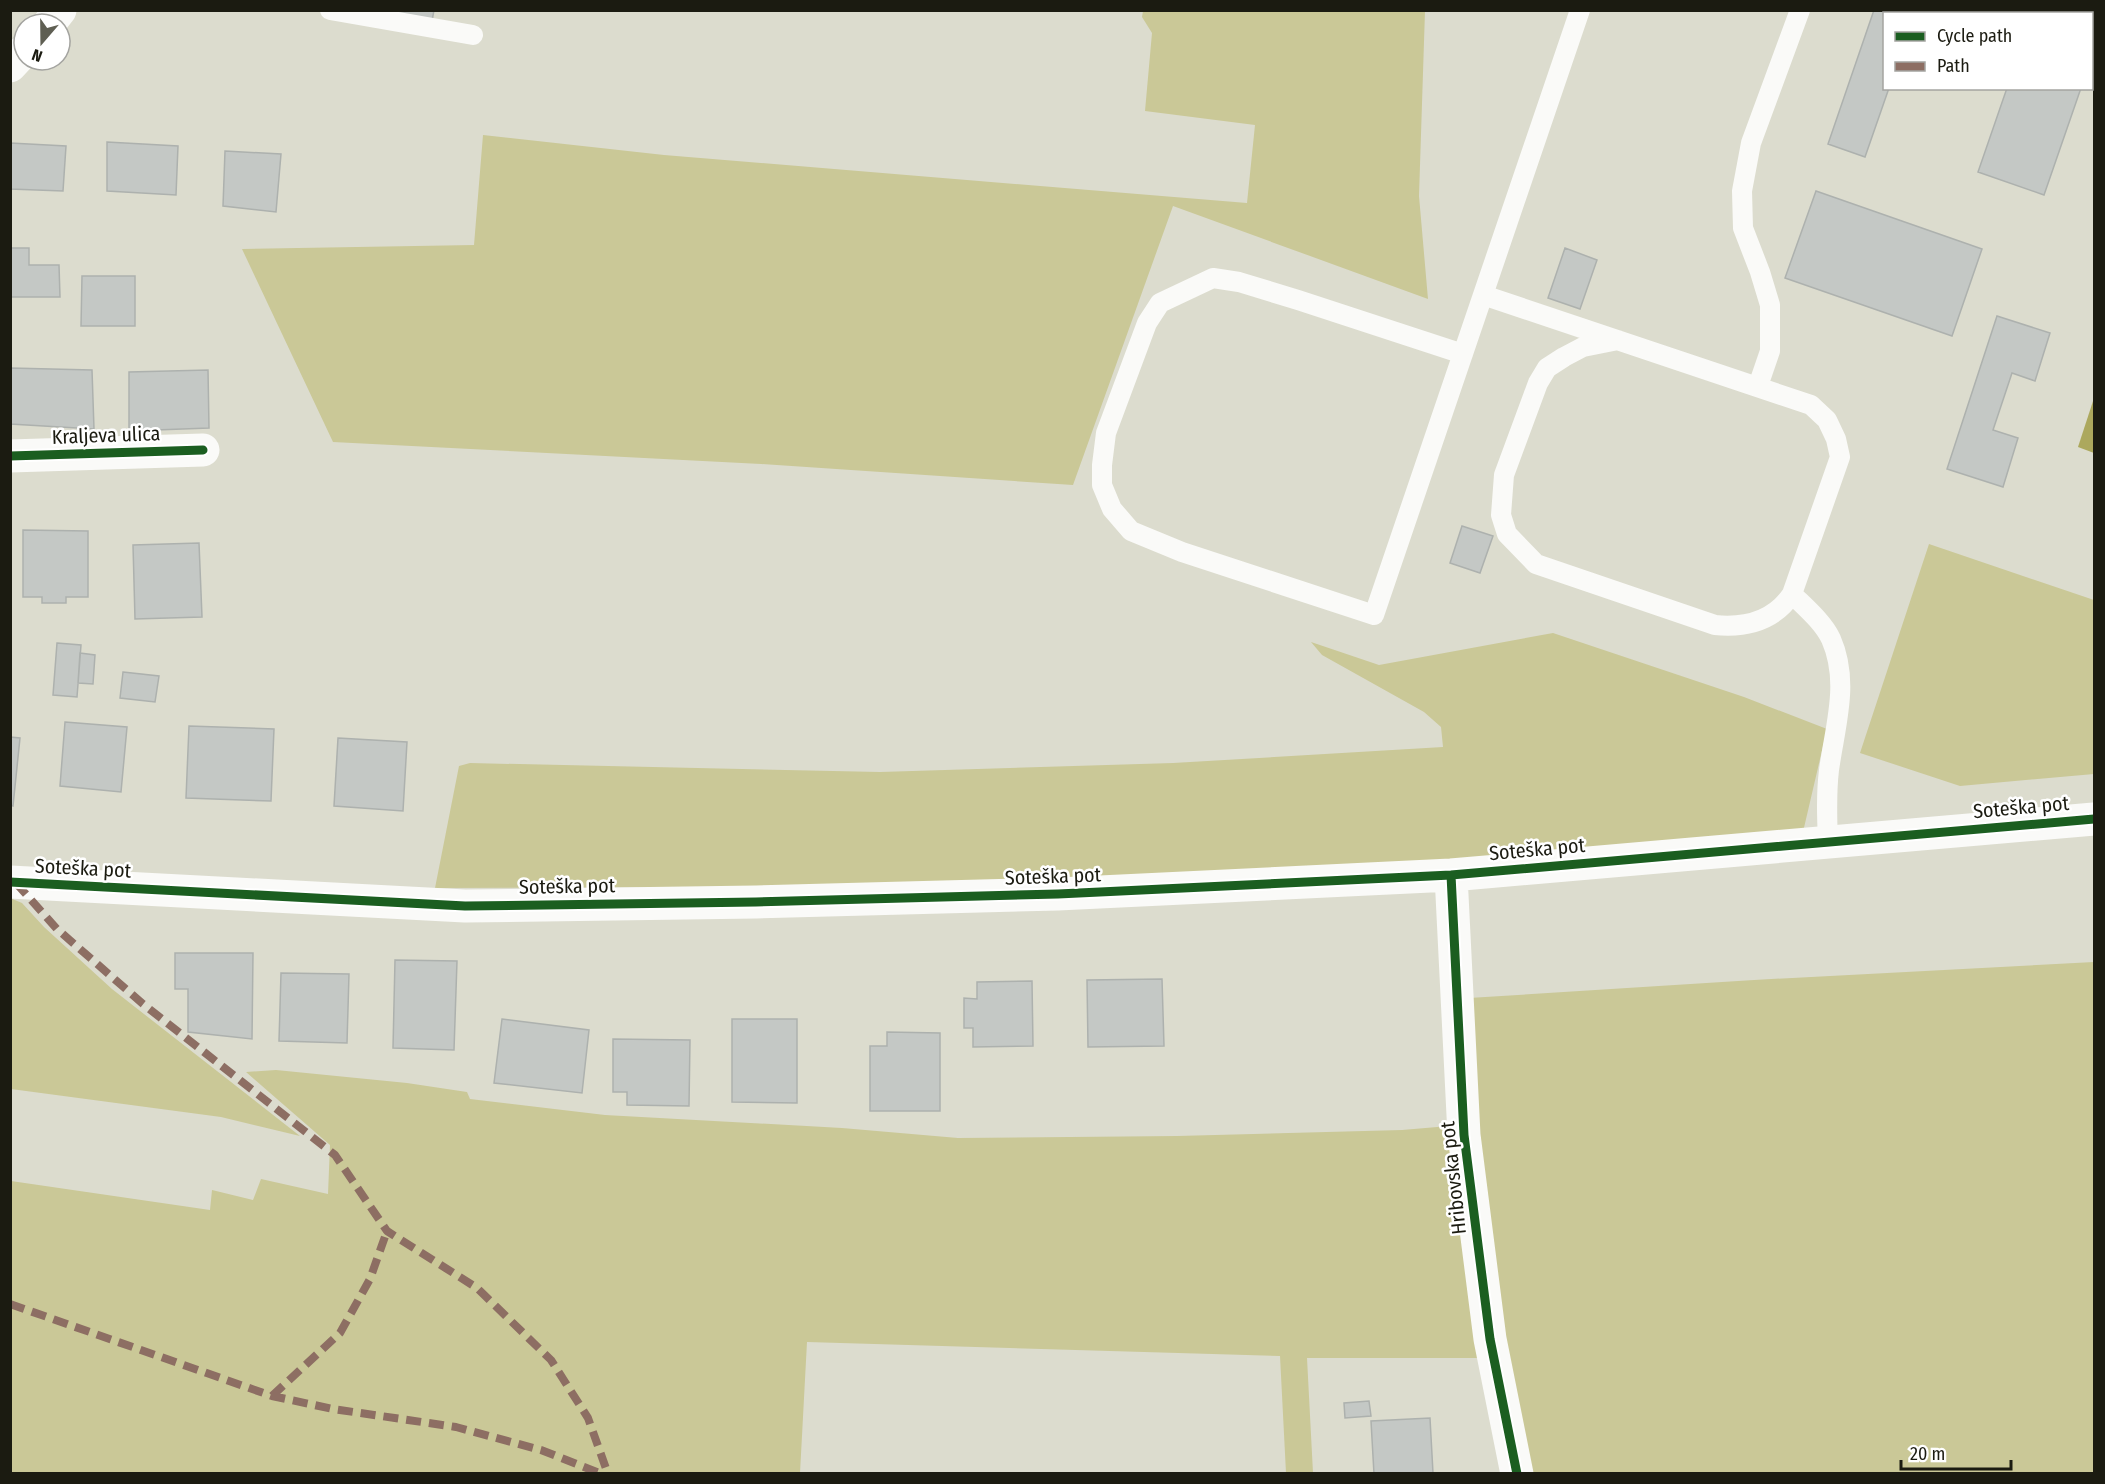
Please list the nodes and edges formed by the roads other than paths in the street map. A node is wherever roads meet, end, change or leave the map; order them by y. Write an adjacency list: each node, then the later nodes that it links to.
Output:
1 (330, 10): 4 (lane)
2 (1580, 10): 5 (lane)
3 (1800, 10): 8 (lane)
4 (473, 35)
5 (1483, 295): 6 (lane); 7 (lane)
6 (1617, 340): 8 (lane); 11 (lane)
7 (1463, 354): 7 (lane)
8 (1758, 386): 11 (lane)
9 (203, 450): 10 (street, Kraljeva ulica)
10 (10, 456)
11 (1792, 594): 13 (lane)
12 (2094, 819): 13 (street, Soteška pot)
13 (1828, 843): 14 (street, Soteška pot)
14 (1451, 875): 15 (street, Soteška pot); 16 (street, Hribovska pot)
15 (10, 882)
16 (1517, 1473)

